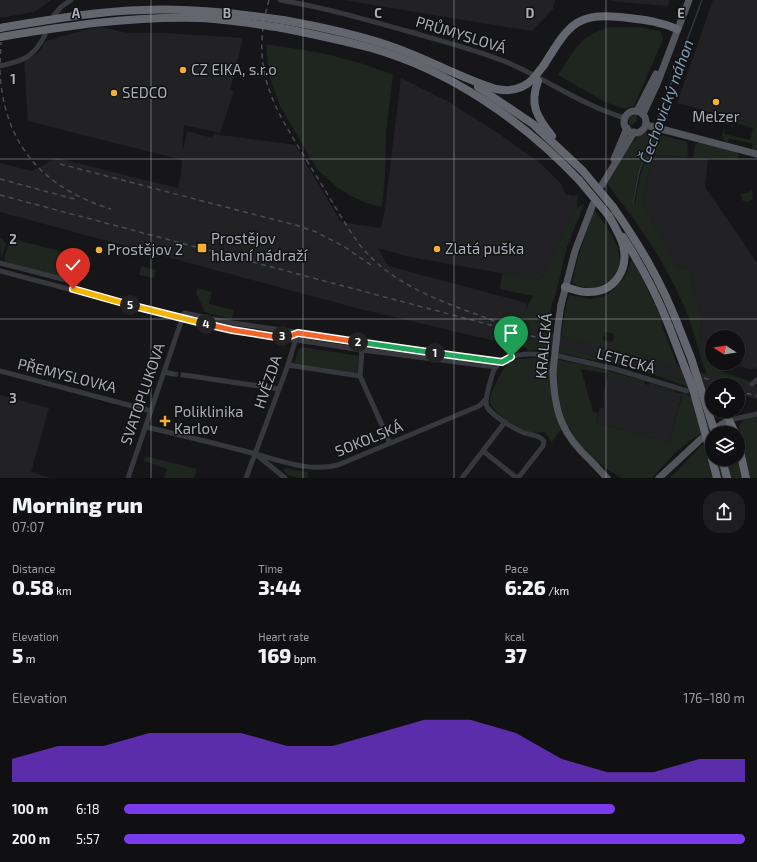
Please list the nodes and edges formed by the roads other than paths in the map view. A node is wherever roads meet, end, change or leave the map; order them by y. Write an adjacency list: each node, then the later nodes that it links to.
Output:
1 (70, 0): 4 (street)
2 (280, 0): 13 (street, PRŮMYSLOVÁ)
3 (689, 0): 6 (main road)
4 (54, 15)
5 (0, 28): 10 (highway, bridge)
6 (677, 29): 11 (highway, bridge); 12 (main road)
7 (45, 35): 9 (street)
8 (0, 37): 22 (highway, bridge)
9 (0, 66)
10 (450, 71): 11 (highway); 17 (highway)
11 (536, 80): 17 (highway)
12 (640, 112): 13 (main road); 14 (main road)
13 (625, 118): 15 (main road)
14 (647, 126): 16 (main road); 18 (main road)
15 (627, 128): 16 (main road); 19 (main road)
16 (634, 132): 19 (main road)
17 (566, 154): 53 (highway, bridge)
18 (757, 154)
19 (610, 170): 20 (main road)
20 (602, 185)
21 (593, 204): 25 (main road, KRALICKÁ)
22 (609, 216): 25 (highway); 57 (highway, bridge)
23 (0, 263): 26 (street)
24 (0, 271): 26 (street)
25 (565, 286): 62 (main road, KRALICKÁ, bridge)
26 (73, 289): 27 (street)
27 (182, 319): 28 (street, SVATOPLUKOVA); 29 (street); 40 (street, SVATOPLUKOVA)
28 (233, 323): 29 (street); 30 (street)
29 (232, 330): 31 (street)
30 (298, 333): 31 (street); 32 (street, HVĚZDA); 36 (street)
31 (276, 337): 32 (street)
32 (295, 340): 33 (street); 37 (street, HVĚZDA)
33 (362, 350): 38 (street); 43 (street)
34 (546, 355): 36 (street)
35 (559, 356): 47 (street, LETECKÁ)
36 (502, 362): 38 (street)
37 (288, 365): 43 (street); 46 (street, HVĚZDA)
38 (496, 367): 48 (street)
39 (1, 372): 49 (street, PŘEMYSLOVKA)
40 (164, 372): 41 (street); 49 (street, SVATOPLUKOVA)
41 (173, 374)
42 (184, 375): 46 (street)
43 (360, 376): 59 (street)
44 (757, 380): 45 (street)
45 (752, 384)
46 (279, 389): 61 (street, HVĚZDA)
47 (686, 391)
48 (486, 399): 52 (street); 59 (street, SOKOLSKÁ)
49 (151, 411): 56 (street, SVATOPLUKOVA)
50 (757, 414): 51 (street)
51 (729, 420): 54 (main road); 55 (highway)
52 (506, 422): 60 (street); 70 (street)
53 (716, 426)
54 (721, 426)
55 (732, 426)
56 (146, 427): 61 (street, SOKOLSKÁ); 66 (street, SVATOPLUKOVA)
57 (705, 433)
58 (701, 439): 73 (main road)
59 (390, 443): 61 (street, SOKOLSKÁ)
60 (483, 451): 69 (street); 70 (street)
61 (255, 454): 67 (street, HVĚZDA); 68 (street)
62 (593, 463): 71 (main road, KRALICKÁ); 72 (main road)
63 (714, 466): 74 (highway)
64 (724, 466): 75 (highway)
65 (743, 466): 76 (highway)
66 (128, 478)
67 (246, 478)
68 (285, 478)
69 (462, 478)
70 (518, 478)
71 (607, 478)
72 (613, 478)
73 (659, 478)
74 (717, 478)
75 (727, 478)
76 (746, 478)

